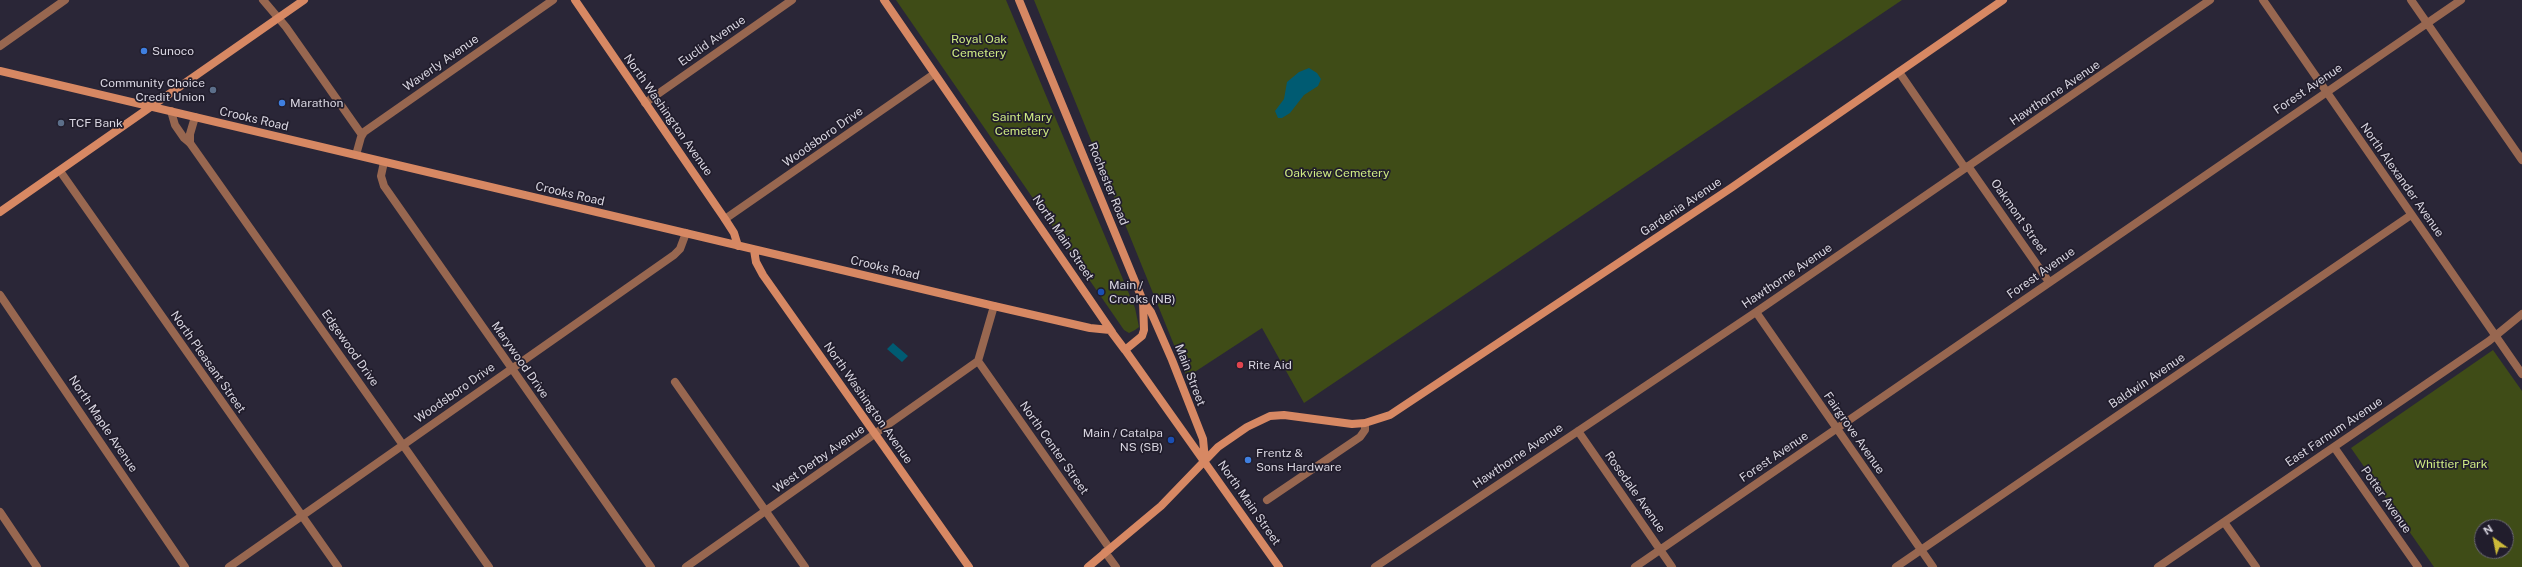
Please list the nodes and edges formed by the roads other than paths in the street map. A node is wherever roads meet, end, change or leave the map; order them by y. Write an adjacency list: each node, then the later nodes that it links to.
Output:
1 (65, 0): 16 (street)
2 (263, 0): 14 (street)
3 (304, 0): 14 (main road)
4 (553, 0): 25 (street, Waverly Avenue)
5 (575, 0): 21 (main road, North Washington Avenue)
6 (792, 0): 21 (street, Euclid Avenue)
7 (884, 0): 19 (main road, North Main Street)
8 (1019, 0): 40 (main road, Rochester Road)
9 (2003, 0): 18 (main road, Gardenia Avenue)
10 (2210, 0): 30 (street, Hawthorne Avenue)
11 (2263, 0): 20 (street, North Alexander Avenue)
12 (2411, 0): 15 (street)
13 (2461, 0): 15 (street, Forest Avenue)
14 (278, 18): 22 (main road); 25 (street)
15 (2427, 23): 20 (street, Forest Avenue); 28 (street)
16 (0, 46)
17 (0, 70): 22 (main road, Crooks Road)
18 (1899, 72): 30 (street, Oakmont Street); 51 (main road, Gardenia Avenue)
19 (934, 74): 34 (street, Woodsboro Drive); 44 (main road, North Main Street)
20 (2326, 91): 33 (street, North Alexander Avenue); 38 (street, Forest Avenue)
21 (645, 102): 34 (main road, North Washington Avenue)
22 (151, 107): 23 (main road, Crooks Road); 31 (main road)
23 (171, 111): 24 (main road, Crooks Road); 26 (street, Edgewood Drive)
24 (195, 117): 26 (street); 27 (main road, Crooks Road)
25 (362, 135): 27 (street)
26 (190, 143): 55 (street, Edgewood Drive)
27 (356, 155): 29 (main road, Crooks Road)
28 (2522, 160)
29 (384, 162): 35 (main road, Crooks Road); 48 (street, Marywood Drive)
30 (1966, 167): 38 (street, Oakmont Street); 42 (street, Hawthorne Avenue)
31 (60, 171): 32 (main road); 61 (street, North Pleasant Street)
32 (0, 212)
33 (2411, 215): 45 (street, North Alexander Avenue); 64 (street, Baldwin Avenue)
34 (726, 219): 36 (main road, North Washington Avenue)
35 (686, 234): 36 (main road, Crooks Road); 48 (street, Woodsboro Drive)
36 (738, 246): 37 (main road, Crooks Road)
37 (754, 250): 41 (main road, Crooks Road); 54 (main road, North Washington Avenue)
38 (2049, 282): 52 (street, Forest Avenue)
39 (0, 295): 67 (street, North Maple Avenue)
40 (1143, 301): 46 (main road, Rochester Road); 57 (main road, Main Street)
41 (994, 306): 44 (main road, Crooks Road); 47 (street)
42 (1756, 312): 52 (street, Fairgrove Avenue); 53 (street, Hawthorne Avenue)
43 (2522, 314): 45 (street, East Farnum Avenue)
44 (1110, 330): 46 (main road)
45 (2495, 336): 49 (street, North Alexander Avenue); 56 (street, East Farnum Avenue)
46 (1125, 350): 57 (main road, North Main Street)
47 (978, 361): 54 (street, West Derby Avenue); 65 (street, North Center Street)
48 (511, 368): 55 (street, Woodsboro Drive); 71 (street, Marywood Drive)
49 (2522, 374)
50 (675, 382): 59 (street)
51 (1365, 423): 57 (main road, Gardenia Avenue); 58 (street)
52 (1837, 428): 63 (street, Forest Avenue); 64 (street, Fairgrove Avenue)
53 (1578, 431): 63 (street, Rosedale Avenue); 78 (street, Hawthorne Avenue)
54 (875, 434): 59 (street, West Derby Avenue); 74 (main road, North Washington Avenue)
55 (403, 445): 61 (street, Woodsboro Drive); 70 (street, Edgewood Drive)
56 (2334, 446): 62 (street, East Farnum Avenue); 85 (street, Potter Avenue)
57 (1205, 461): 65 (main road, Gardenia Avenue); 77 (main road, North Main Street)
58 (1267, 500)
59 (766, 511): 72 (street, West Derby Avenue); 73 (street)
60 (1, 515): 66 (street)
61 (302, 516): 68 (street, Woodsboro Drive); 69 (street, North Pleasant Street)
62 (2224, 522): 83 (street, East Farnum Avenue); 84 (street)
63 (1660, 550): 79 (street, Forest Avenue); 80 (street, Rosedale Avenue)
64 (1921, 550): 81 (street, Baldwin Avenue); 82 (street, Fairgrove Avenue)
65 (1108, 551): 75 (main road, Gardenia Avenue); 76 (street, North Center Street)
66 (37, 567)
67 (185, 567)
68 (229, 567)
69 (338, 567)
70 (489, 567)
71 (651, 567)
72 (686, 567)
73 (805, 567)
74 (969, 567)
75 (1088, 567)
76 (1116, 567)
77 (1279, 567)
78 (1375, 567)
79 (1635, 567)
80 (1672, 567)
81 (1896, 567)
82 (1933, 567)
83 (2158, 567)
84 (2256, 567)
85 (2418, 567)

